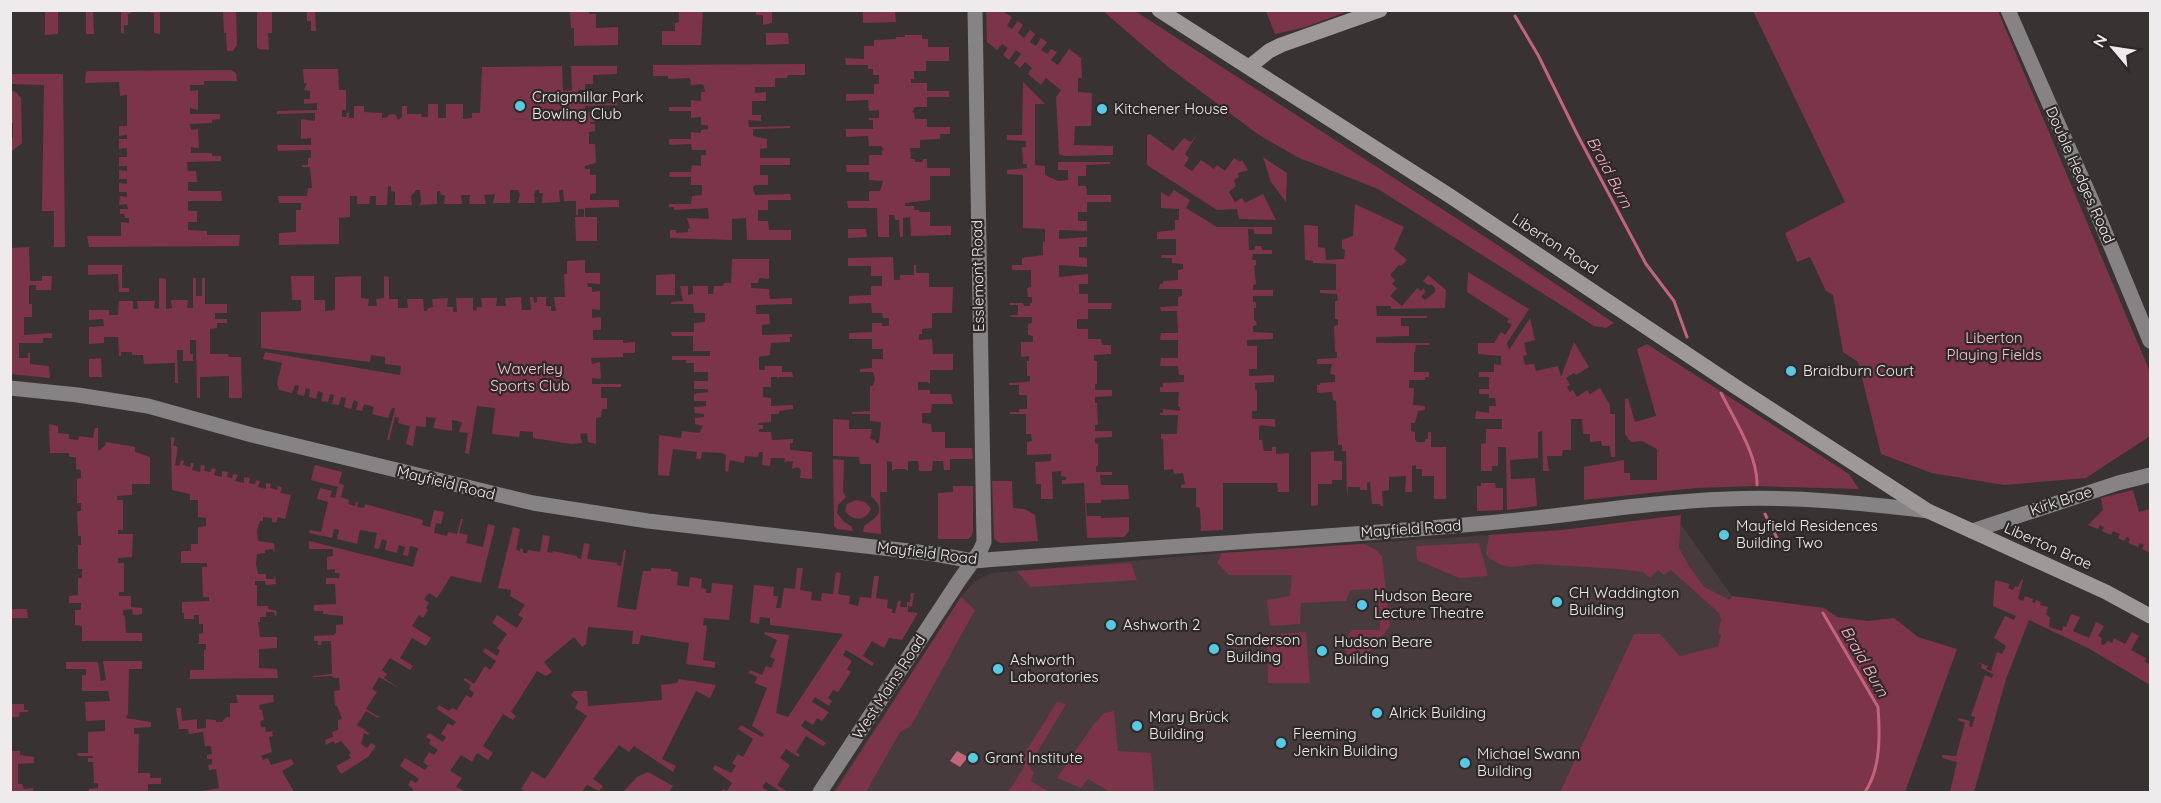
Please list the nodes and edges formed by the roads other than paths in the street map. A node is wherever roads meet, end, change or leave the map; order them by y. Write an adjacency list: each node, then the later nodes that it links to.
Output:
1 (975, 10): 12 (street, Esslemont Road)
2 (1159, 10): 5 (main road, Liberton Road)
3 (1380, 10): 5 (main road)
4 (2008, 10): 6 (street, Double Hedges Road)
5 (1249, 67): 9 (main road, Liberton Road)
6 (2151, 341)
7 (10, 388): 11 (street, Mayfield Road)
8 (2151, 475): 10 (street, Kirk Brae)
9 (1928, 512): 10 (main road, Liberton Brae); 12 (street, Mayfield Road)
10 (1972, 531): 14 (main road, Liberton Brae)
11 (952, 556): 12 (street, Mayfield Road); 13 (street)
12 (979, 560): 13 (street, West Mains Road)
13 (958, 582): 15 (street, West Mains Road)
14 (2151, 616)
15 (820, 792)

